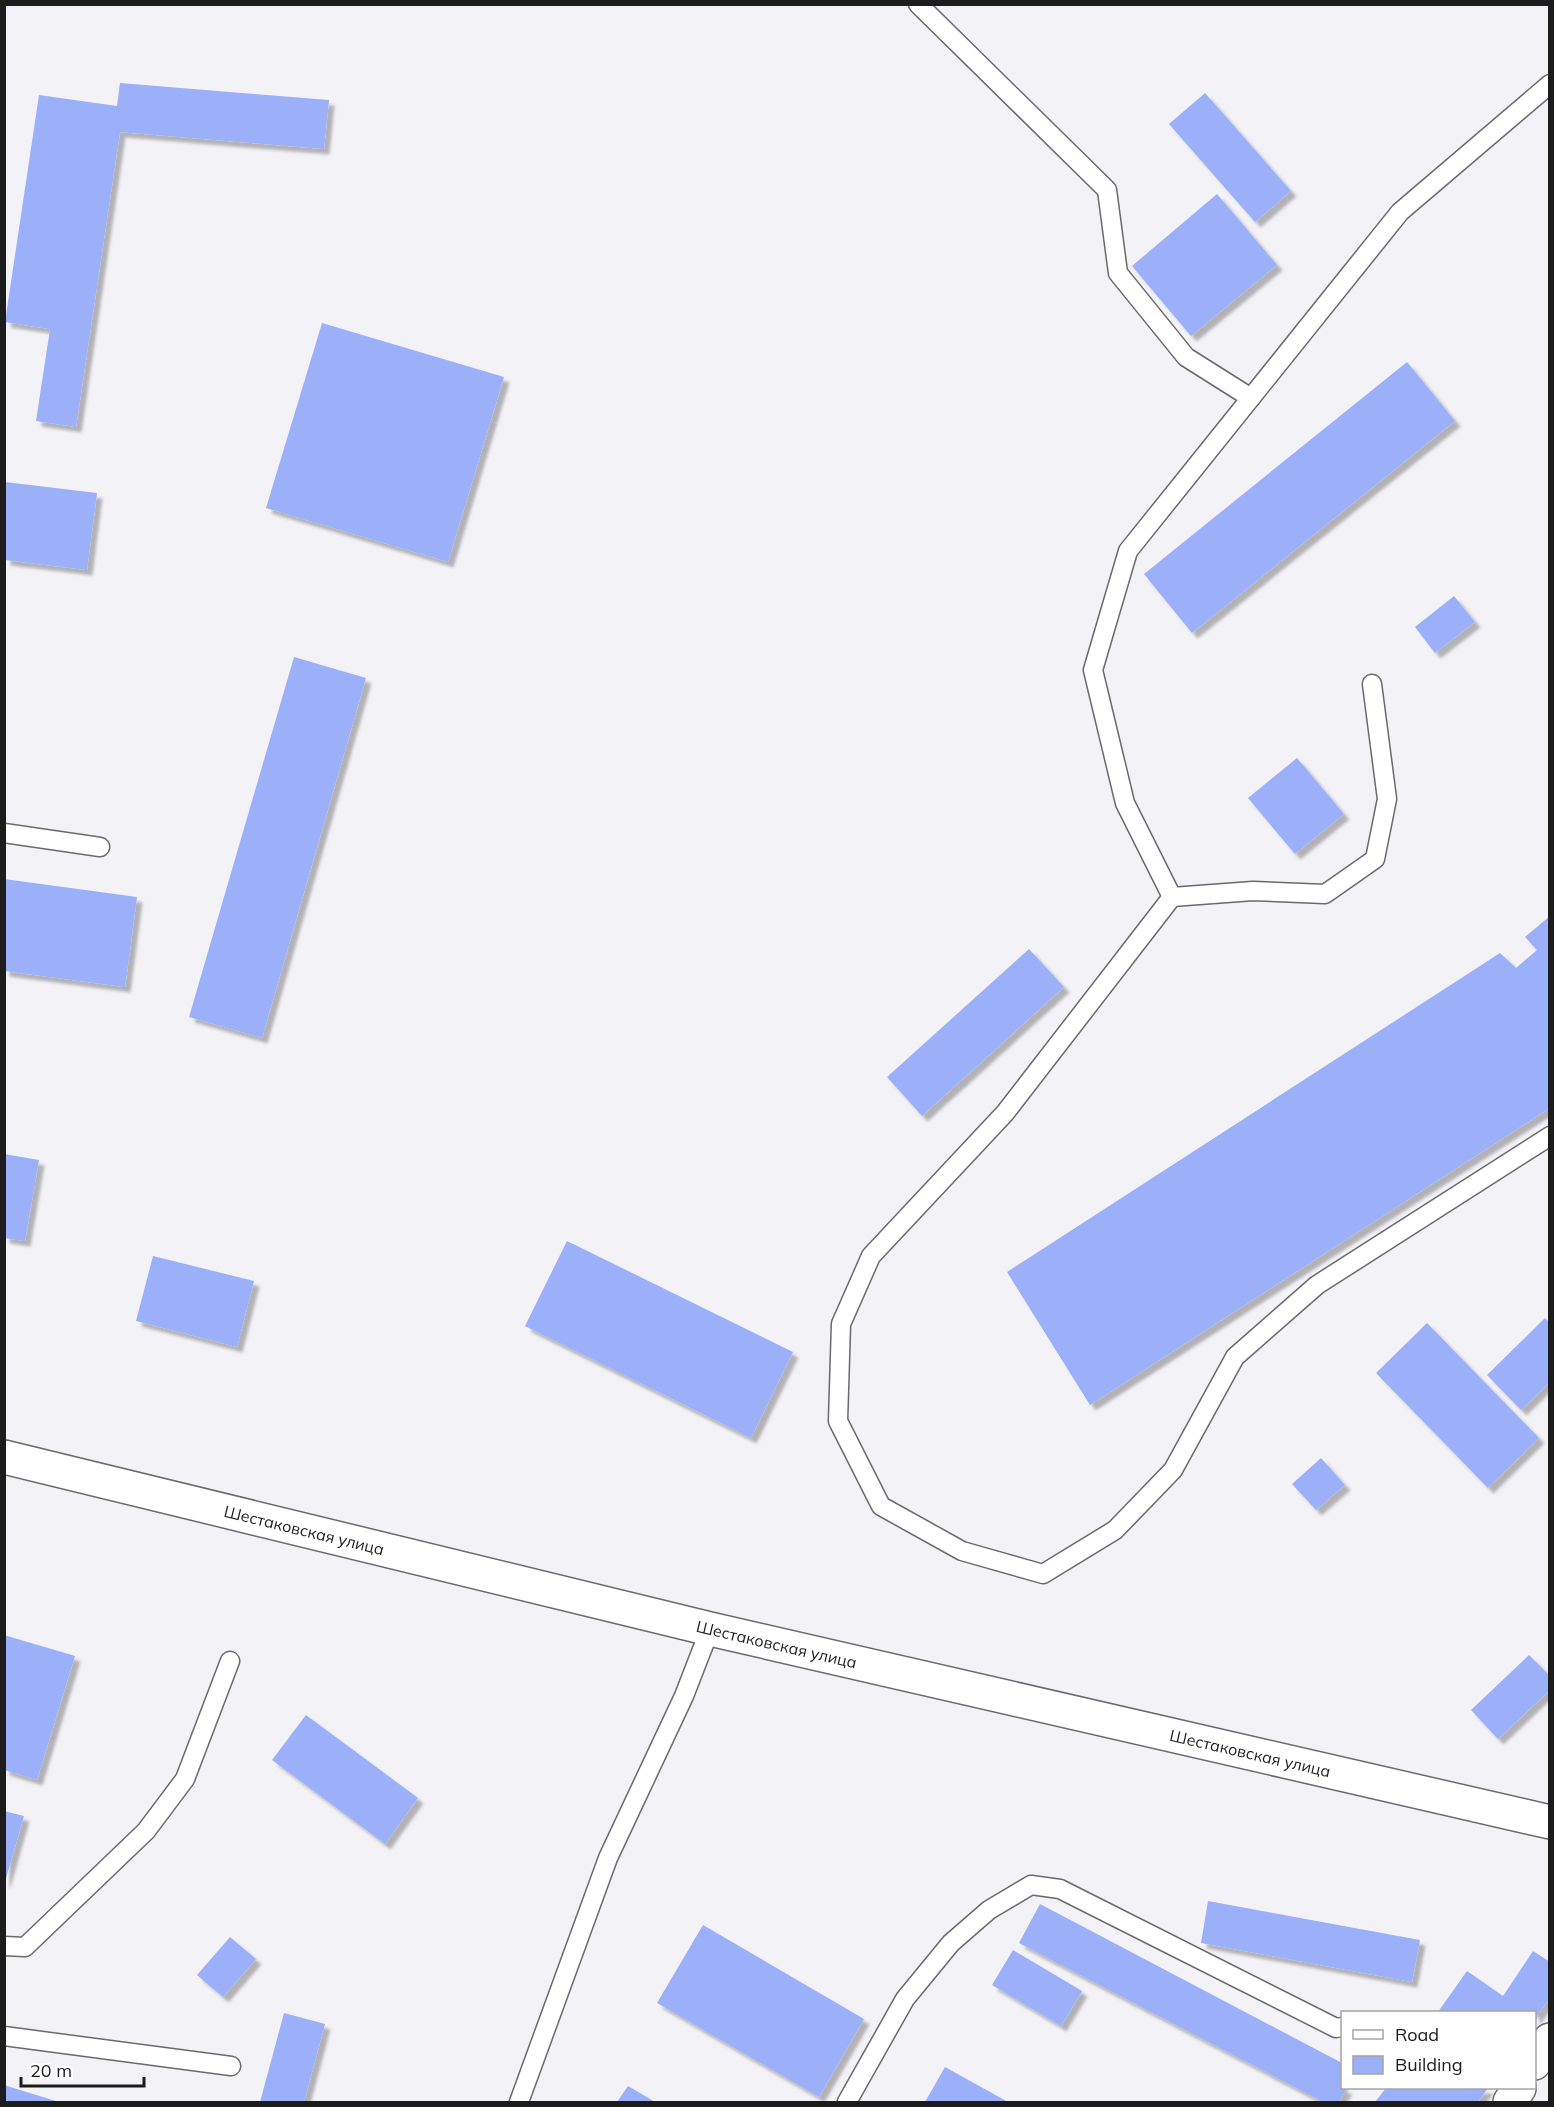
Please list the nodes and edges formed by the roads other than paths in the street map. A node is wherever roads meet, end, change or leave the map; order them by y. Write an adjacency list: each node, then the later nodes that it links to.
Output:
1 (918, 4): 3 (lane)
2 (1550, 84): 3 (lane)
3 (1251, 398): 7 (lane)
4 (1372, 684): 7 (lane)
5 (4, 833): 6 (lane)
6 (99, 846)
7 (1172, 897): 8 (lane)
8 (1550, 1136)
9 (4, 1457): 10 (main road, Шестаковская улица)
10 (710, 1629): 12 (main road, Шестаковская улица); 20 (lane)
11 (230, 1661): 13 (lane)
12 (1550, 1822)
13 (4, 1946)
14 (1341, 2027): 21 (lane)
15 (4, 2036): 18 (lane)
16 (1550, 2040): 17 (main road)
17 (1536, 2060)
18 (231, 2066)
19 (1518, 2089): 22 (main road)
20 (519, 2103)
21 (847, 2103)
22 (1510, 2103)

